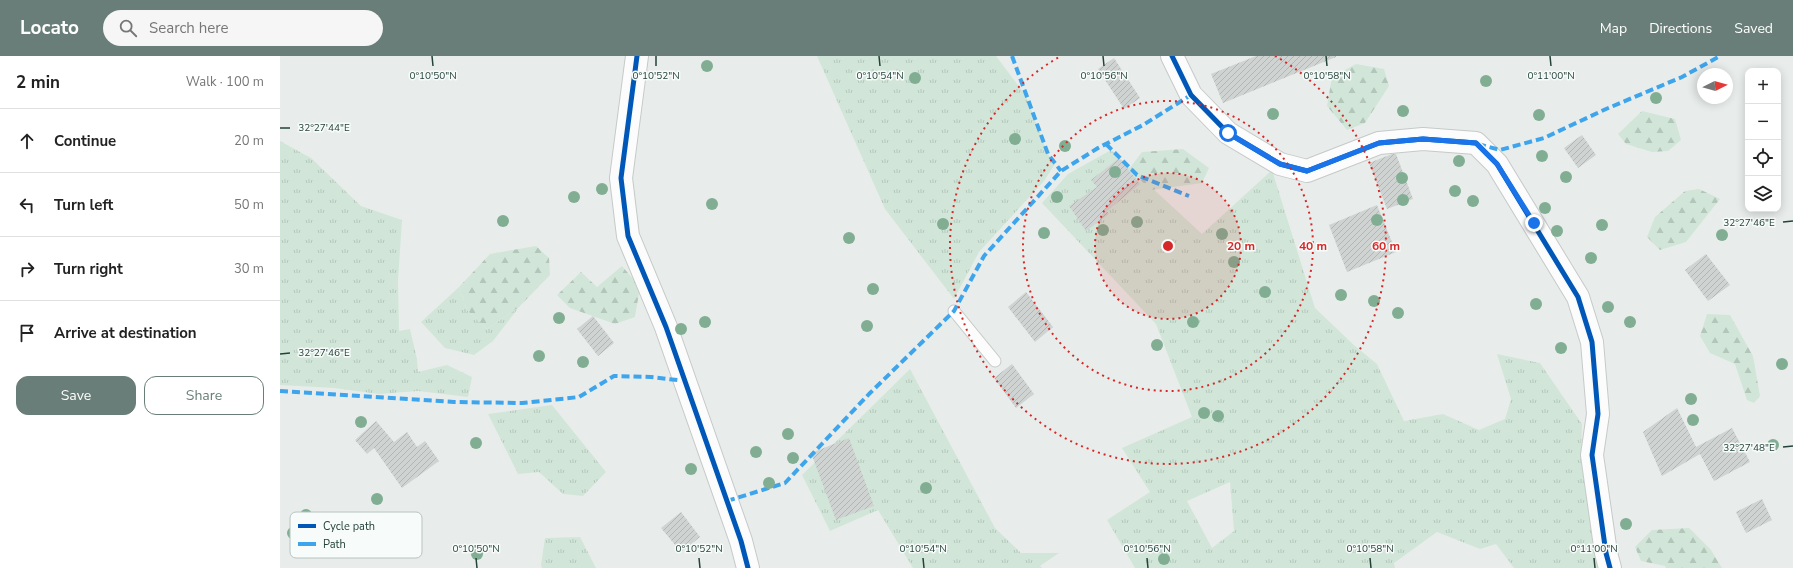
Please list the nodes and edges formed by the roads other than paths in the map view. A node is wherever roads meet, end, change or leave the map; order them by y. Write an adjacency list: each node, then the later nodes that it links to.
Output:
1 (637, 56): 5 (street)
2 (1172, 56): 6 (street)
3 (954, 310): 4 (lane)
4 (995, 361)
5 (748, 568)
6 (1610, 568)

